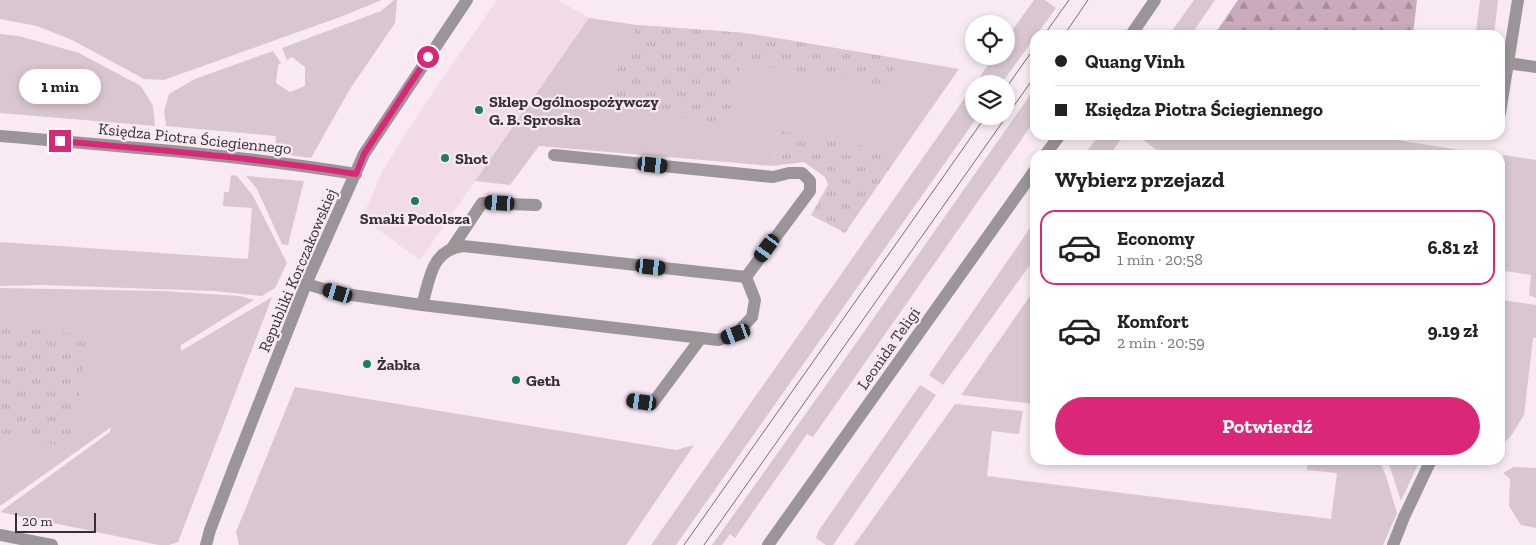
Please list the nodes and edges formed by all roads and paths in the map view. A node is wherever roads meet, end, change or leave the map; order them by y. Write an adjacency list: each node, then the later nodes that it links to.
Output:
1 (467, 0): 10 (street, Republiki Korczakowskiej)
2 (1155, 0): 4 (street)
3 (1518, 0): 5 (street)
4 (1134, 30)
5 (1508, 62): 6 (street); 7 (street)
6 (1536, 67)
7 (1505, 81)
8 (0, 136): 10 (street, Księdza Piotra Ściegiennego)
9 (554, 155): 14 (street)
10 (356, 174): 15 (street, Republiki Korczakowskiej)
11 (1030, 177): 23 (street, Leonida Teligi)
12 (536, 205): 13 (street)
13 (452, 248): 14 (street); 16 (street)
14 (746, 277): 17 (street)
15 (306, 284): 16 (street); 22 (street, Republiki Korczakowskiej)
16 (422, 305): 17 (street)
17 (701, 338): 18 (street)
18 (632, 401)
19 (1429, 465): 24 (street)
20 (0, 535): 21 (street)
21 (52, 545)
22 (206, 545)
23 (768, 545)
24 (1393, 545)

